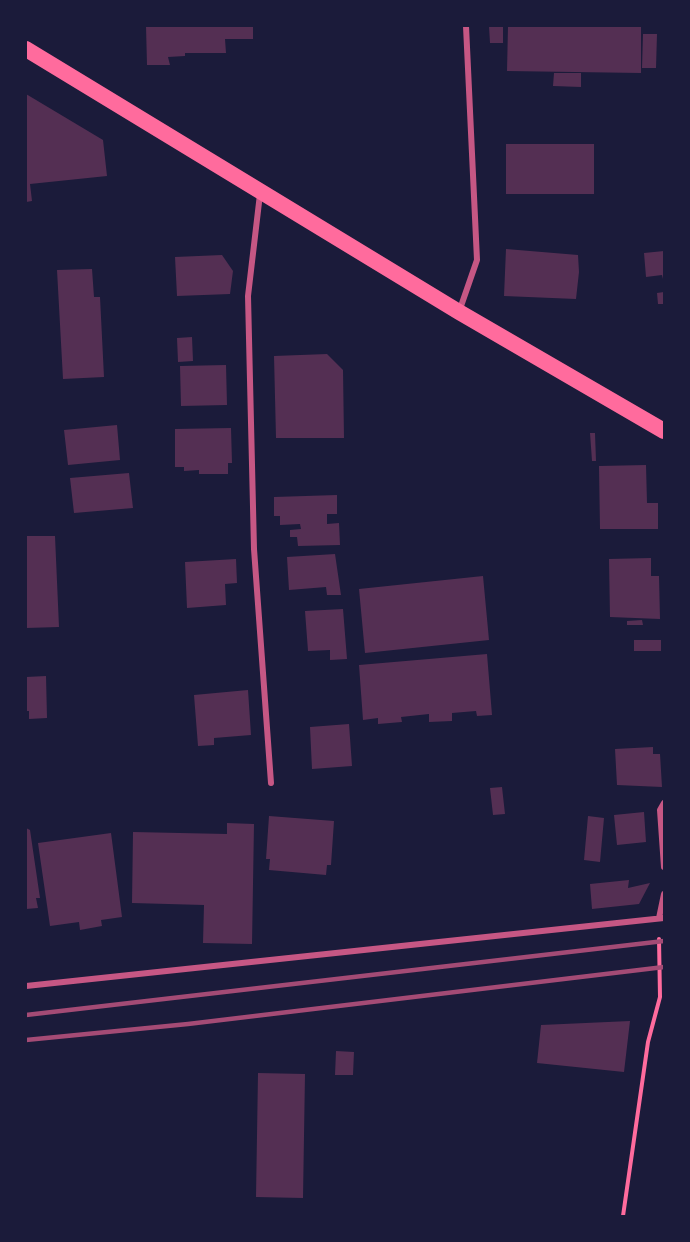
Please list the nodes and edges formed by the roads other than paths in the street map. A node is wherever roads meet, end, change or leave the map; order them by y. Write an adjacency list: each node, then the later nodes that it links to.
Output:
1 (466, 26): 4 (street)
2 (26, 49): 3 (highway)
3 (260, 193): 4 (highway); 6 (street)
4 (459, 312): 5 (highway)
5 (664, 431)
6 (271, 783)
7 (664, 803): 8 (street)
8 (664, 867)
9 (664, 894): 10 (street)
10 (662, 918): 11 (street)
11 (26, 986)

